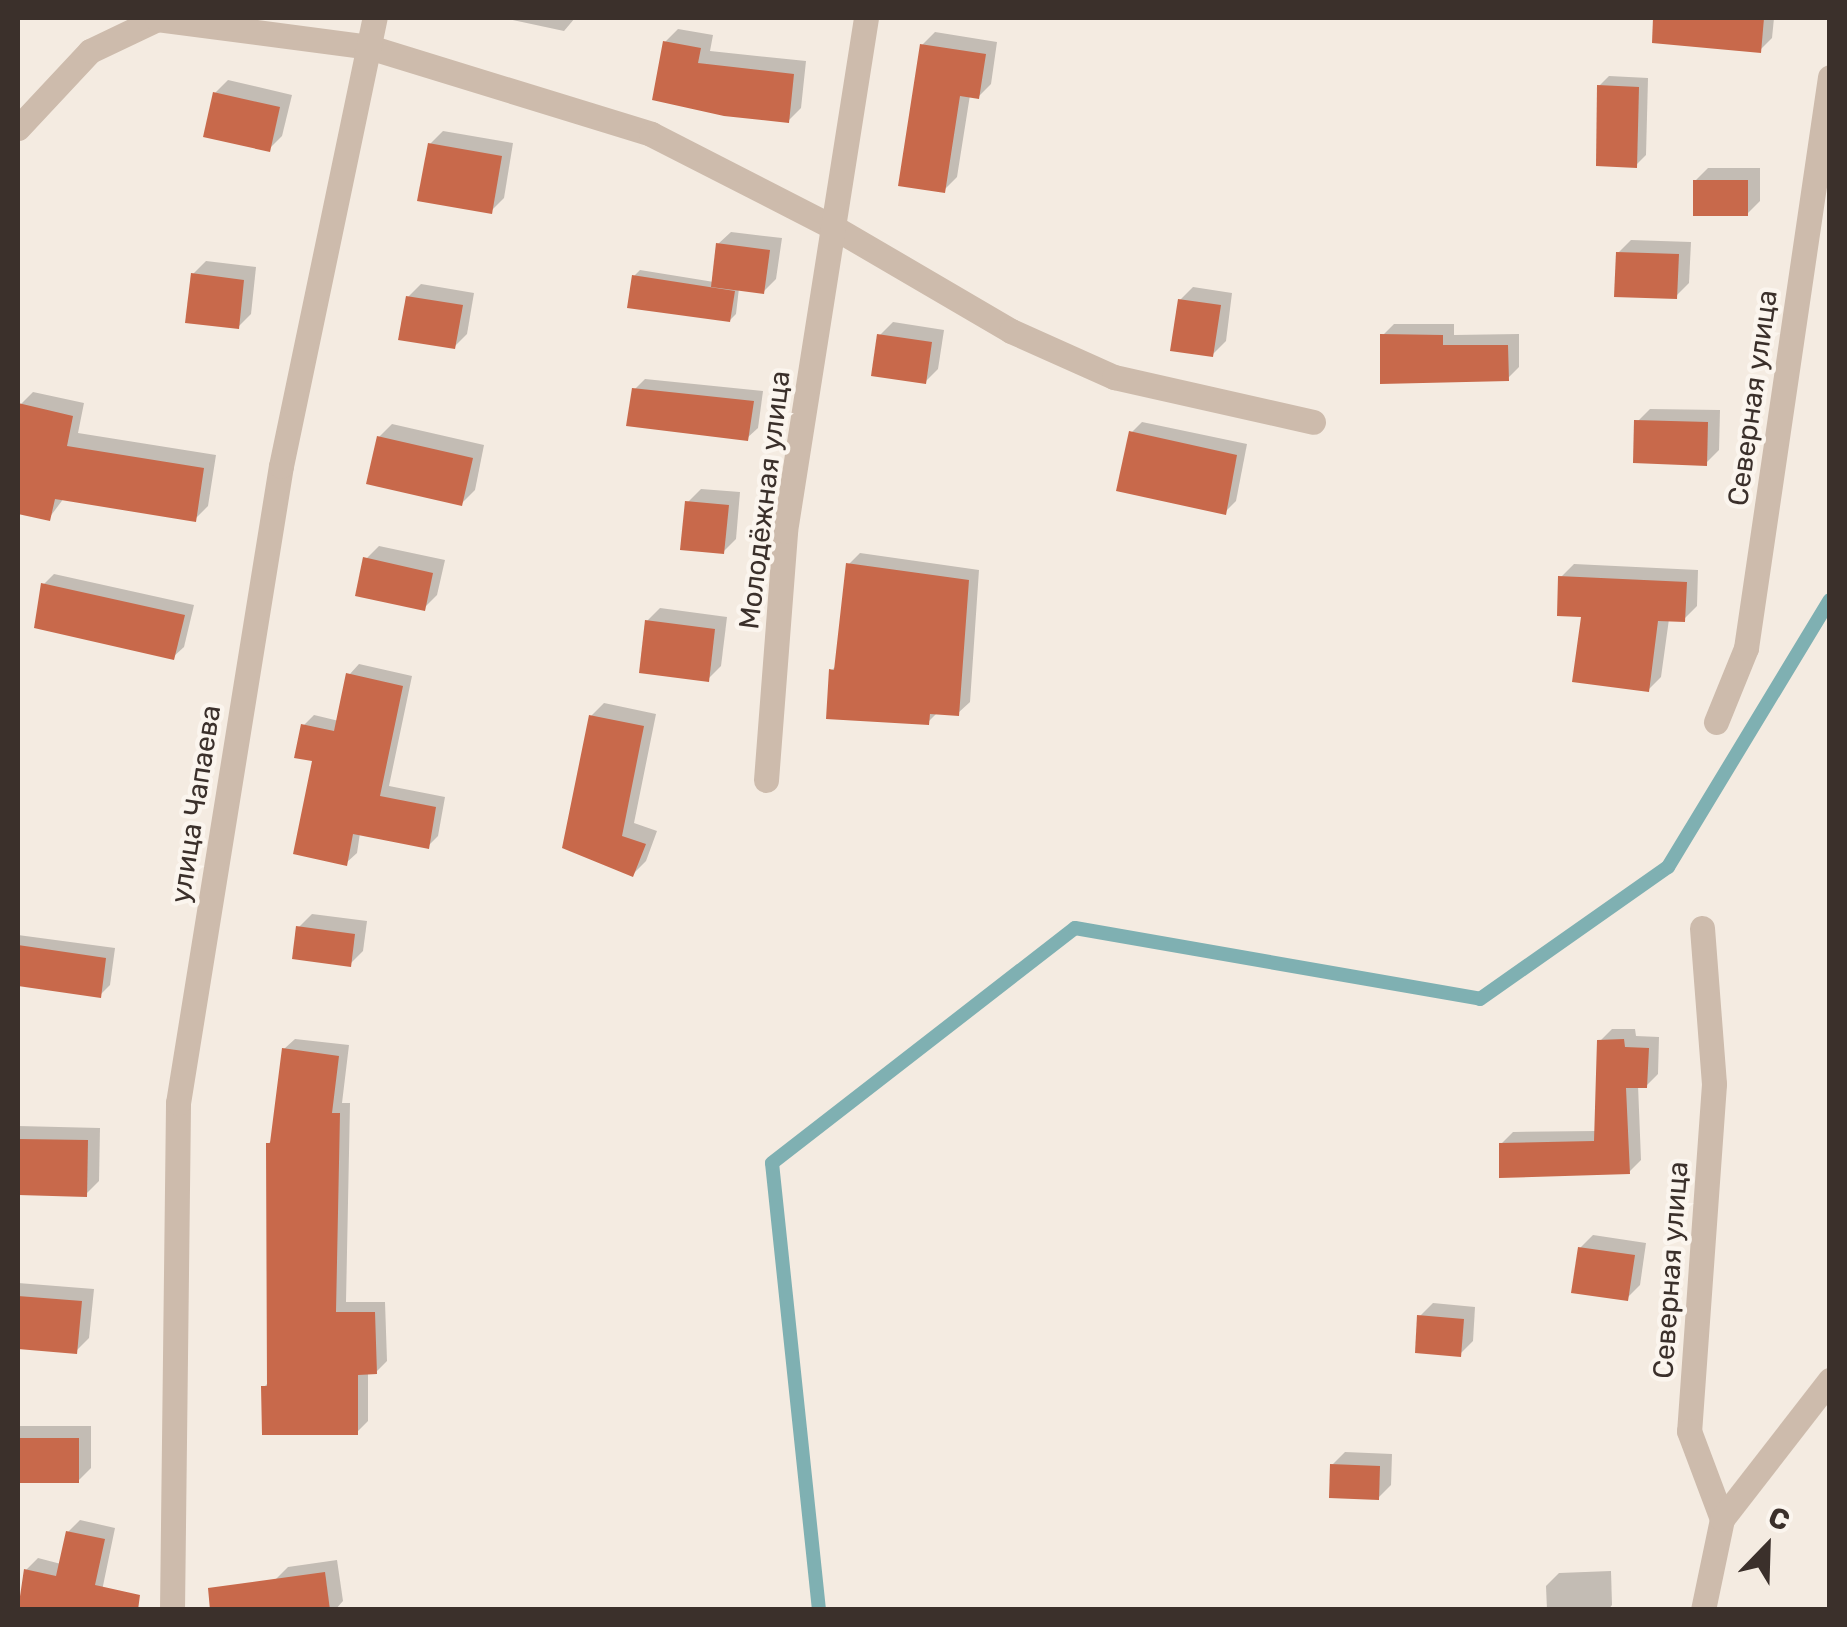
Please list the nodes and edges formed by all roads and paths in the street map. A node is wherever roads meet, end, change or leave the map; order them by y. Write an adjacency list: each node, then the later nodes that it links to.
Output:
1 (375, 18): 3 (street, улица Чапаева)
2 (866, 18): 6 (street, Молодёжная улица)
3 (369, 47): 5 (street); 6 (street); 13 (street, улица Чапаева)
4 (1830, 77): 8 (street, Северная улица)
5 (18, 128)
6 (835, 228): 7 (street); 9 (street, Молодёжная улица)
7 (1313, 422)
8 (1716, 722)
9 (766, 780)
10 (1702, 928): 12 (street, Северная улица)
11 (1830, 1380): 12 (street)
12 (1722, 1519): 14 (street)
13 (172, 1610)
14 (1703, 1610)

